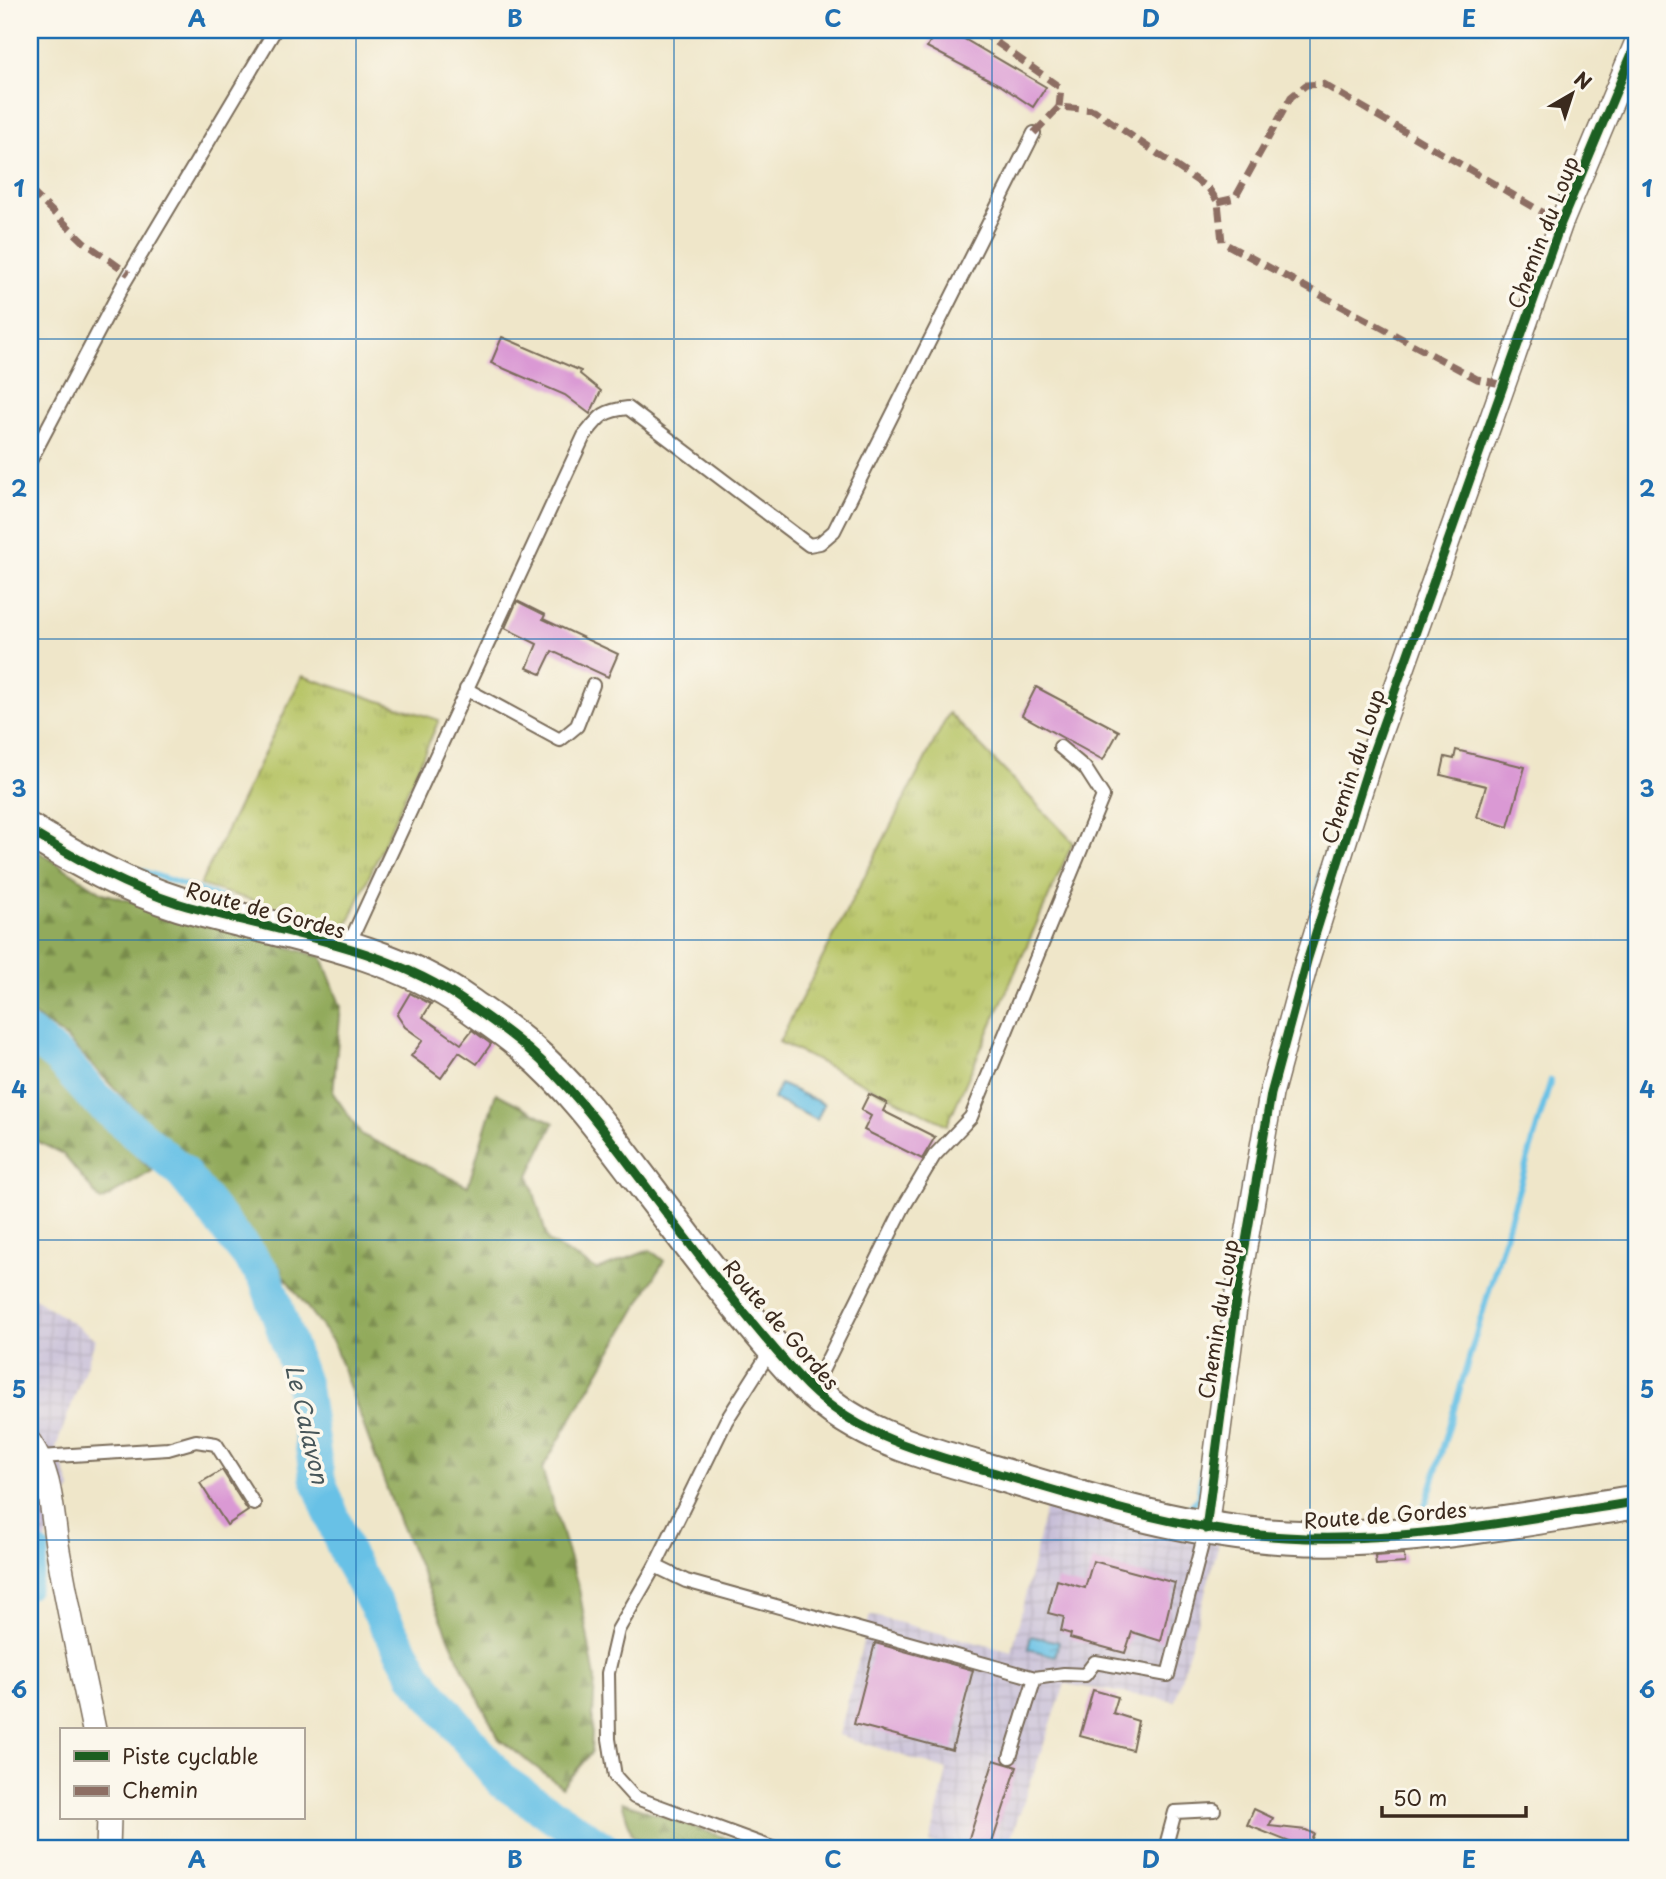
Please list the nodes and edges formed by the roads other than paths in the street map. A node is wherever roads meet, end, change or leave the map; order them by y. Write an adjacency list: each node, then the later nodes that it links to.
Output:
1 (275, 30): 4 (lane)
2 (1636, 44): 15 (street, Chemin du Loup)
3 (1034, 133): 6 (lane)
4 (30, 461)
5 (593, 685): 6 (lane)
6 (466, 690): 9 (lane)
7 (1060, 747): 11 (lane)
8 (30, 831): 9 (street, Route de Gordes)
9 (347, 948): 10 (street, Route de Gordes)
10 (773, 1347): 11 (street, Route de Gordes); 16 (lane)
11 (813, 1391): 15 (street, Route de Gordes)
12 (35, 1450): 14 (lane); 18 (street)
13 (1636, 1502): 15 (street, Route de Gordes)
14 (254, 1504)
15 (1206, 1528): 17 (lane)
16 (655, 1566): 17 (lane); 23 (lane)
17 (1035, 1678): 19 (lane)
18 (94, 1728)
19 (1010, 1757)
20 (1214, 1810): 24 (lane)
21 (109, 1820): 22 (street)
22 (108, 1849)
23 (775, 1849)
24 (1165, 1849)

